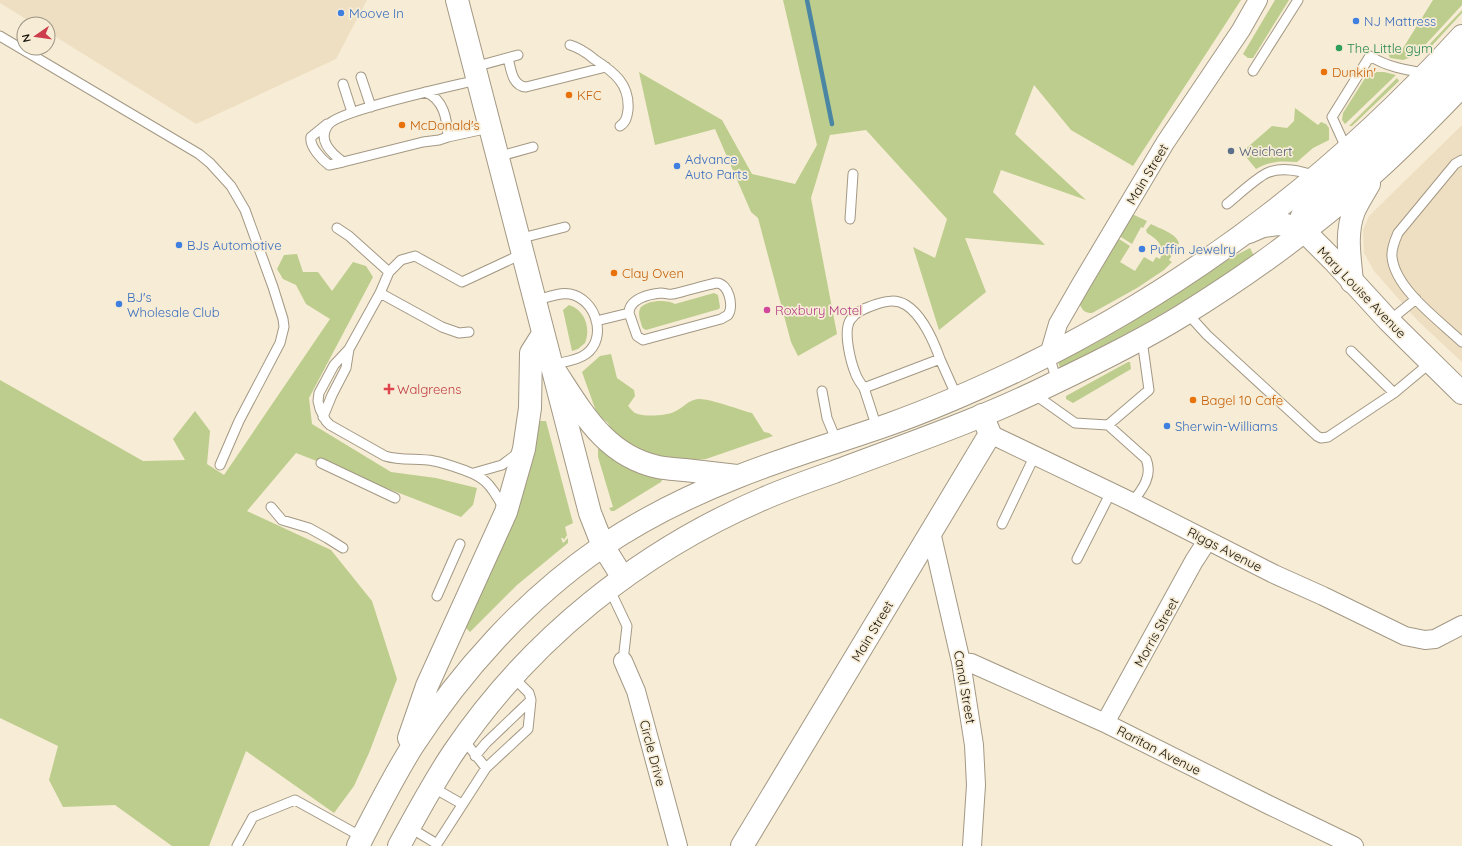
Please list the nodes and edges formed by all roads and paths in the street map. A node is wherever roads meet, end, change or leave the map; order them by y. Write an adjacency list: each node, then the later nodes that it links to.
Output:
1 (457, 0): 12 (main road)
2 (1258, 0): 54 (street, Main Street)
3 (1298, 0): 11 (lane)
4 (0, 36): 73 (lane)
5 (1462, 36): 13 (main road)
6 (570, 45): 10 (lane)
7 (518, 55): 8 (lane)
8 (508, 58): 10 (lane); 12 (lane)
9 (1462, 60): 36 (main road)
10 (606, 67): 21 (lane)
11 (1253, 71)
12 (475, 73): 17 (lane); 22 (main road)
13 (1427, 73): 25 (main road); 25 (lane)
14 (361, 77): 18 (lane)
15 (343, 84): 19 (lane)
16 (1462, 86): 29 (main road)
17 (425, 92): 18 (lane); 23 (lane)
18 (371, 107): 19 (lane)
19 (352, 112): 20 (lane)
20 (328, 123): 28 (lane); 28 (lane)
21 (620, 126)
22 (489, 128): 23 (lane); 26 (main road)
23 (448, 137): 28 (lane)
24 (533, 147): 26 (lane)
25 (1347, 150): 31 (main road)
26 (497, 157): 38 (main road)
27 (1462, 160): 42 (lane)
28 (343, 162)
29 (1376, 171): 36 (main road); 40 (main road)
30 (853, 174): 33 (lane)
31 (1318, 177): 32 (lane); 37 (main road)
32 (1227, 204)
33 (850, 219)
34 (565, 227): 38 (lane)
35 (337, 228): 39 (lane)
36 (1304, 231): 37 (main road, Mary Louise Avenue); 40 (main road, Mary Louise Avenue); 45 (main road)
37 (1248, 232): 54 (main road)
38 (520, 246): 39 (lane); 43 (main road)
39 (389, 272): 41 (lane)
40 (1352, 282): 47 (main road, Mary Louise Avenue)
41 (380, 293): 48 (lane); 52 (lane)
42 (1416, 299): 47 (lane); 51 (lane)
43 (534, 301): 46 (lane); 49 (main road)
44 (629, 313): 44 (lane); 46 (lane)
45 (1186, 313): 50 (main road); 62 (lane)
46 (596, 321): 57 (lane)
47 (1389, 321): 56 (main road, Mary Louise Avenue)
48 (469, 332)
49 (543, 334): 57 (main road); 70 (main road)
50 (1142, 340): 58 (main road); 67 (lane)
51 (1462, 342)
52 (349, 349): 65 (lane); 65 (lane)
53 (1351, 351): 62 (lane)
54 (1049, 355): 58 (lane); 64 (main road)
55 (940, 359): 59 (lane); 59 (lane); 64 (lane)
56 (1430, 363): 62 (lane); 63 (main road, Mary Louise Avenue)
57 (551, 365): 75 (main road); 85 (main road)
58 (1058, 382): 61 (main road)
59 (864, 388): 68 (lane)
60 (822, 391): 69 (lane)
61 (1033, 393): 66 (main road); 67 (lane)
62 (1394, 393)
63 (1462, 393)
64 (957, 397): 68 (main road)
65 (323, 417): 74 (lane)
66 (986, 424): 71 (street, Riggs Avenue); 82 (main road, Main Street); 88 (main road)
67 (1108, 425): 78 (lane)
68 (877, 428): 69 (main road)
69 (837, 442): 75 (main road)
70 (524, 449): 74 (lane); 80 (main road)
71 (1035, 455): 76 (street, Riggs Avenue); 81 (lane)
72 (321, 463): 77 (lane)
73 (220, 464)
74 (474, 473): 80 (lane)
75 (740, 476): 85 (main road)
76 (1111, 492): 78 (street, Riggs Avenue); 87 (lane)
77 (395, 498)
78 (1132, 502): 83 (street, Riggs Avenue)
79 (271, 507): 86 (lane)
80 (506, 512): 98 (main road)
81 (1002, 524)
82 (931, 532): 92 (street, Canal Street); 106 (main road, Main Street)
83 (1207, 541): 90 (street, Riggs Avenue); 95 (street, Morris Street)
84 (460, 544): 89 (lane)
85 (603, 546): 88 (main road); 98 (main road)
86 (343, 548)
87 (1077, 560)
88 (616, 583): 91 (lane); 93 (main road)
89 (437, 596)
90 (1462, 625)
91 (623, 661): 105 (street, Circle Drive)
92 (961, 662): 95 (street, Raritan Avenue); 107 (street, Canal Street)
93 (513, 677): 94 (lane); 96 (main road)
94 (531, 700): 96 (lane); 97 (lane)
95 (1105, 723): 108 (street, Raritan Avenue)
96 (469, 747): 97 (lane); 99 (main road)
97 (486, 768): 100 (lane)
98 (398, 769): 102 (main road)
99 (432, 787): 100 (lane); 101 (main road)
100 (462, 804): 101 (lane)
101 (409, 826): 104 (main road)
102 (360, 841): 103 (lane)
103 (237, 846)
104 (399, 846)
105 (678, 846)
106 (742, 846)
107 (972, 846)
108 (1354, 846)

